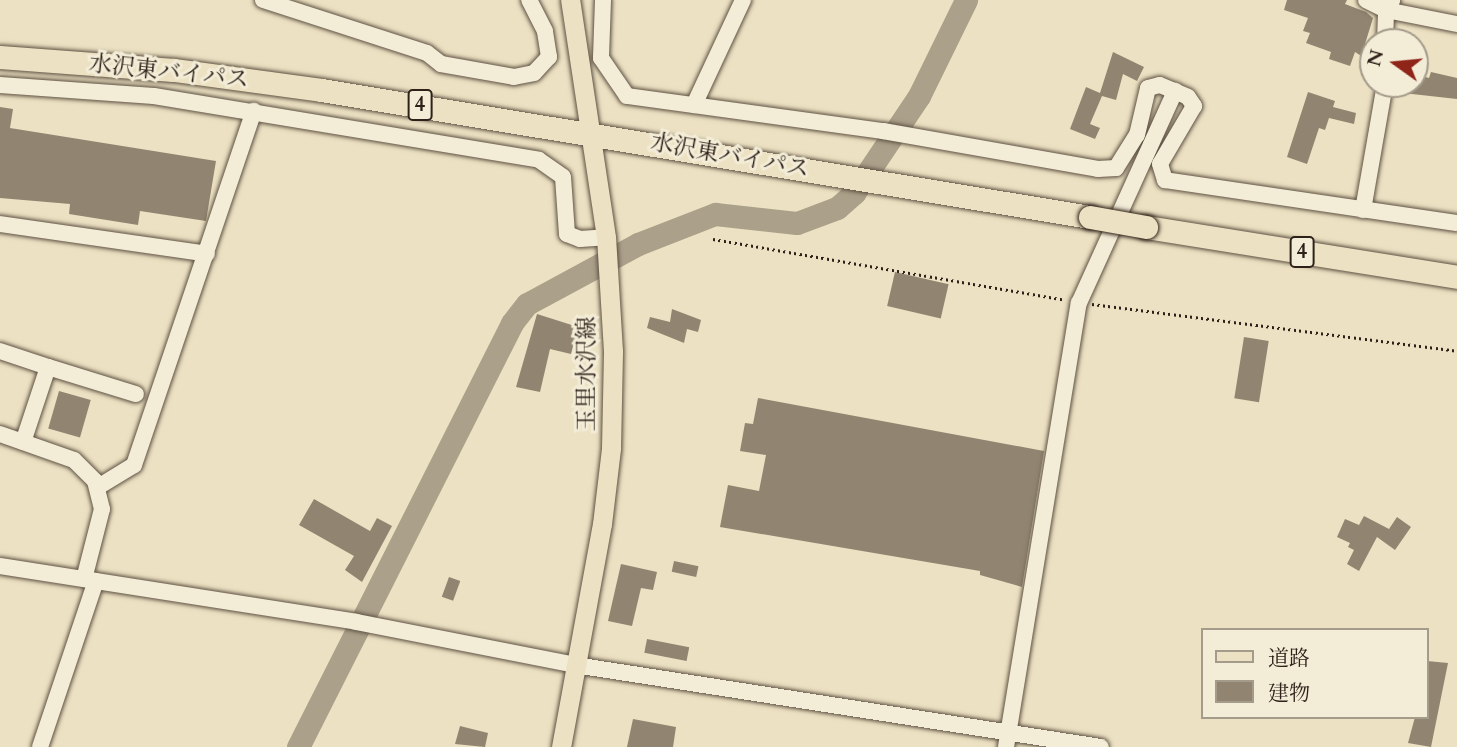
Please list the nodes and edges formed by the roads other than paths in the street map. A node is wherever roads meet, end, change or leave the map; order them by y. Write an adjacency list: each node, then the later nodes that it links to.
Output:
1 (263, 0): 7 (street)
2 (529, 0): 7 (street)
3 (570, 0): 17 (main road, 玉里水沢線)
4 (603, 0): 15 (street)
5 (743, 0): 15 (street)
6 (1366, 0): 8 (street)
7 (292, 5)
8 (1390, 5): 9 (street); 10 (street)
9 (1457, 24)
10 (1387, 28)
11 (0, 57): 17 (highway, 水沢東バイパス / 4)
12 (0, 85): 16 (street)
13 (1175, 90): 15 (street); 18 (street); 33 (street)
14 (1383, 98): 18 (street)
15 (694, 106)
16 (254, 111): 21 (street); 22 (street)
17 (589, 132): 21 (main road, 玉里水沢線); 23 (highway, 水沢東バイパス / 4, bridge)
18 (1363, 210): 19 (street)
19 (1457, 223)
20 (0, 224): 22 (street)
21 (606, 237): 32 (main road, 玉里水沢線)
22 (206, 254): 29 (street)
23 (1457, 277)
24 (0, 351): 25 (street)
25 (48, 367): 26 (street); 28 (street)
26 (136, 394)
27 (0, 434): 28 (street)
28 (23, 442): 29 (street)
29 (98, 487): 31 (street)
30 (0, 566): 31 (street)
31 (90, 580): 32 (street); 34 (street)
32 (575, 666): 33 (street); 35 (main road, 玉里水沢線)
33 (1007, 739): 36 (street)
34 (40, 747)
35 (561, 747)
36 (1101, 747)

